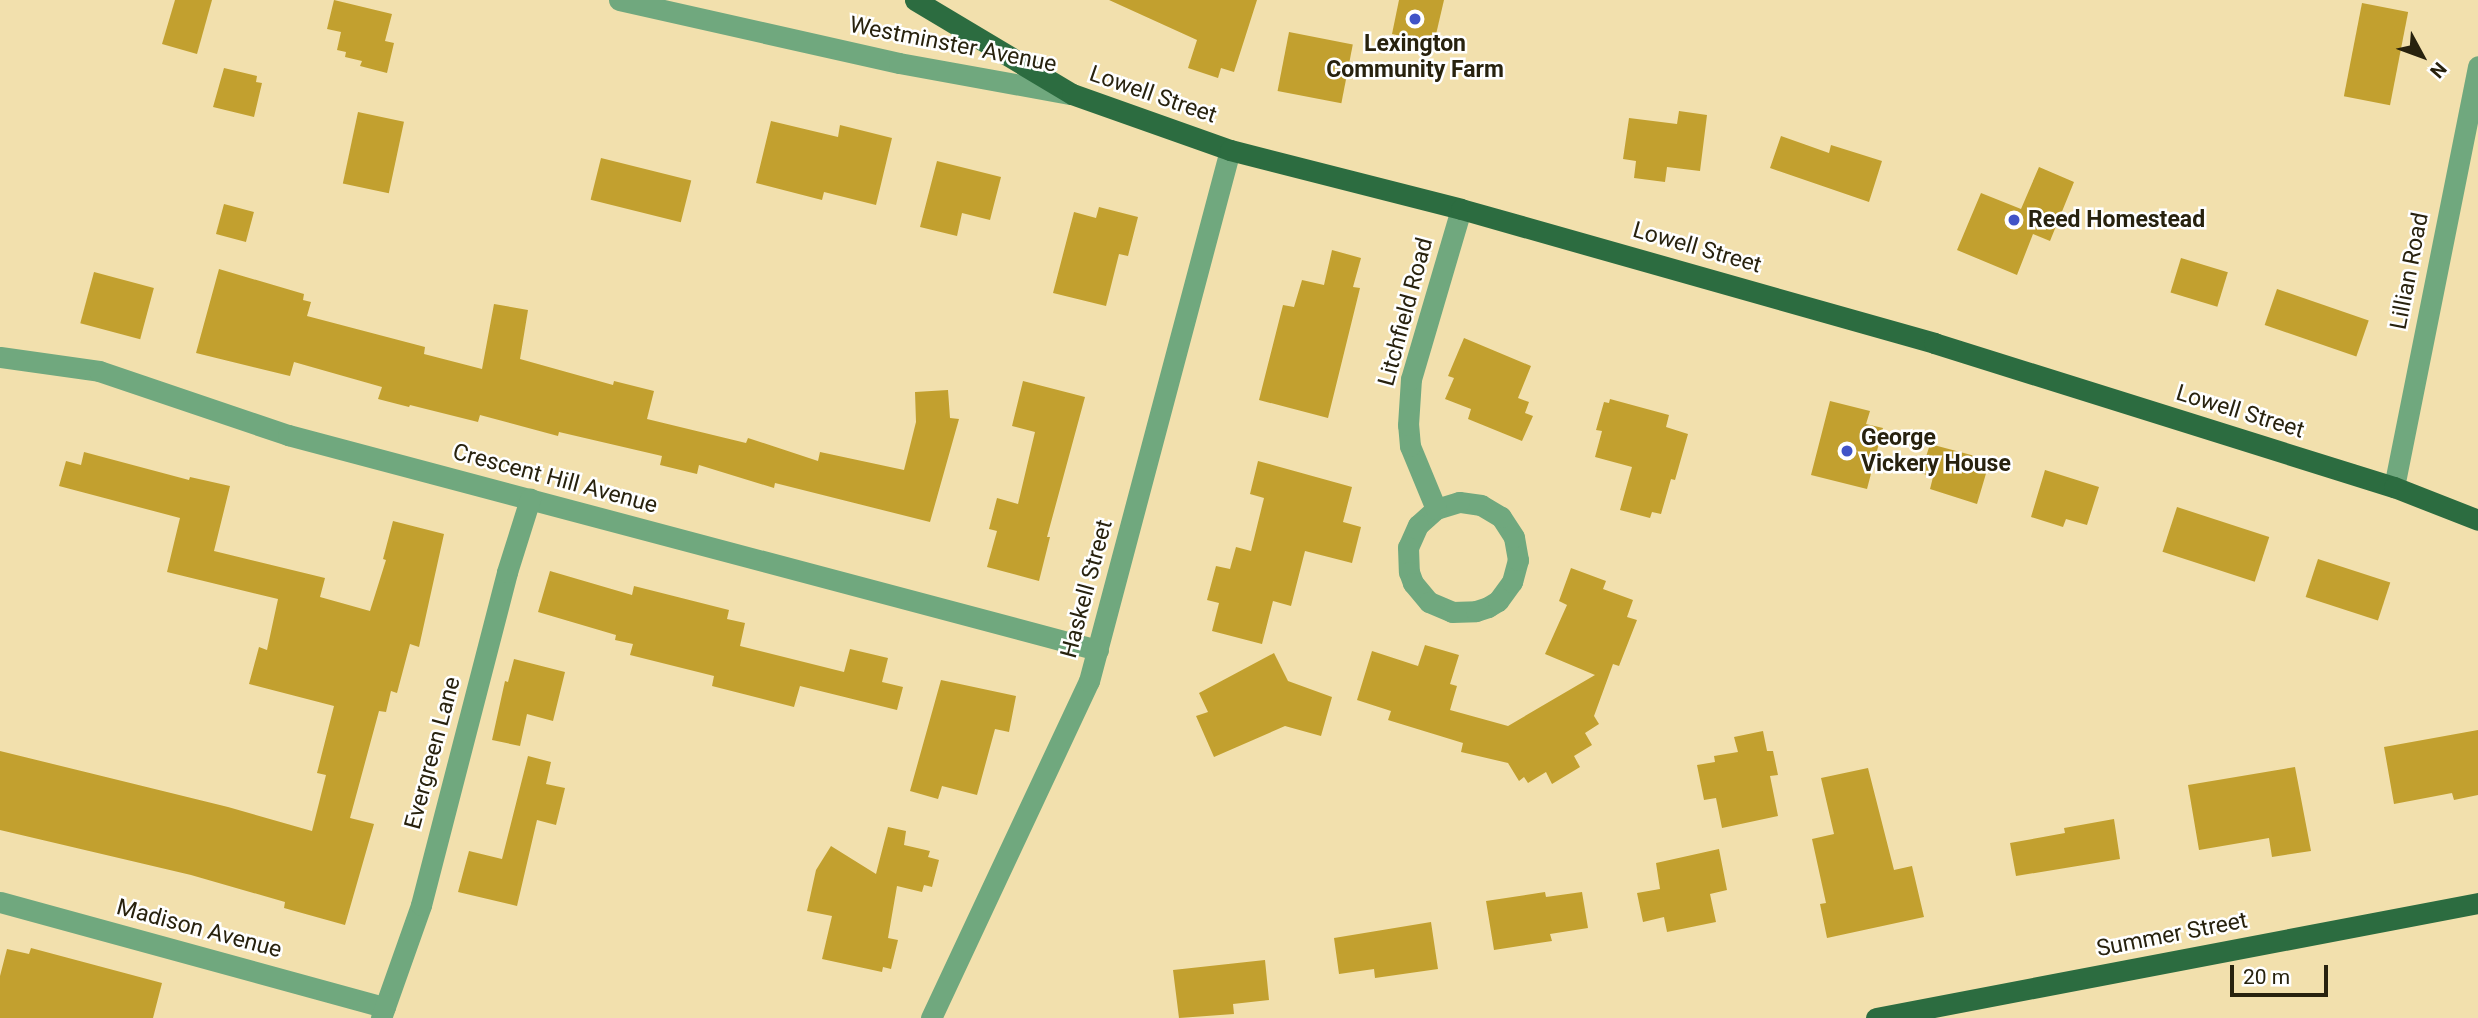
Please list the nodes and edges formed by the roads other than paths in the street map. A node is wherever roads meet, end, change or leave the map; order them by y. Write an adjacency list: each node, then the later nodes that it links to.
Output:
1 (619, 0): 4 (street, Westminster Avenue)
2 (915, 0): 4 (main road, Lowell Street)
3 (2478, 66): 8 (street, Lillian Road)
4 (1072, 94): 5 (main road, Lowell Street)
5 (1230, 150): 6 (main road, Lowell Street); 12 (street, Haskell Street)
6 (1461, 209): 8 (main road, Lowell Street); 10 (street, Litchfield Road)
7 (0, 357): 9 (street, Crescent Hill Avenue)
8 (2394, 487): 11 (main road, Lowell Street)
9 (530, 499): 12 (street, Crescent Hill Avenue); 15 (street, Evergreen Lane)
10 (1436, 509): 10 (street)
11 (2478, 520)
12 (1098, 650): 16 (street, Haskell Street)
13 (0, 902): 15 (street, Madison Avenue)
14 (2478, 903): 17 (main road, Summer Street)
15 (383, 1012)
16 (931, 1018)
17 (1876, 1018)

